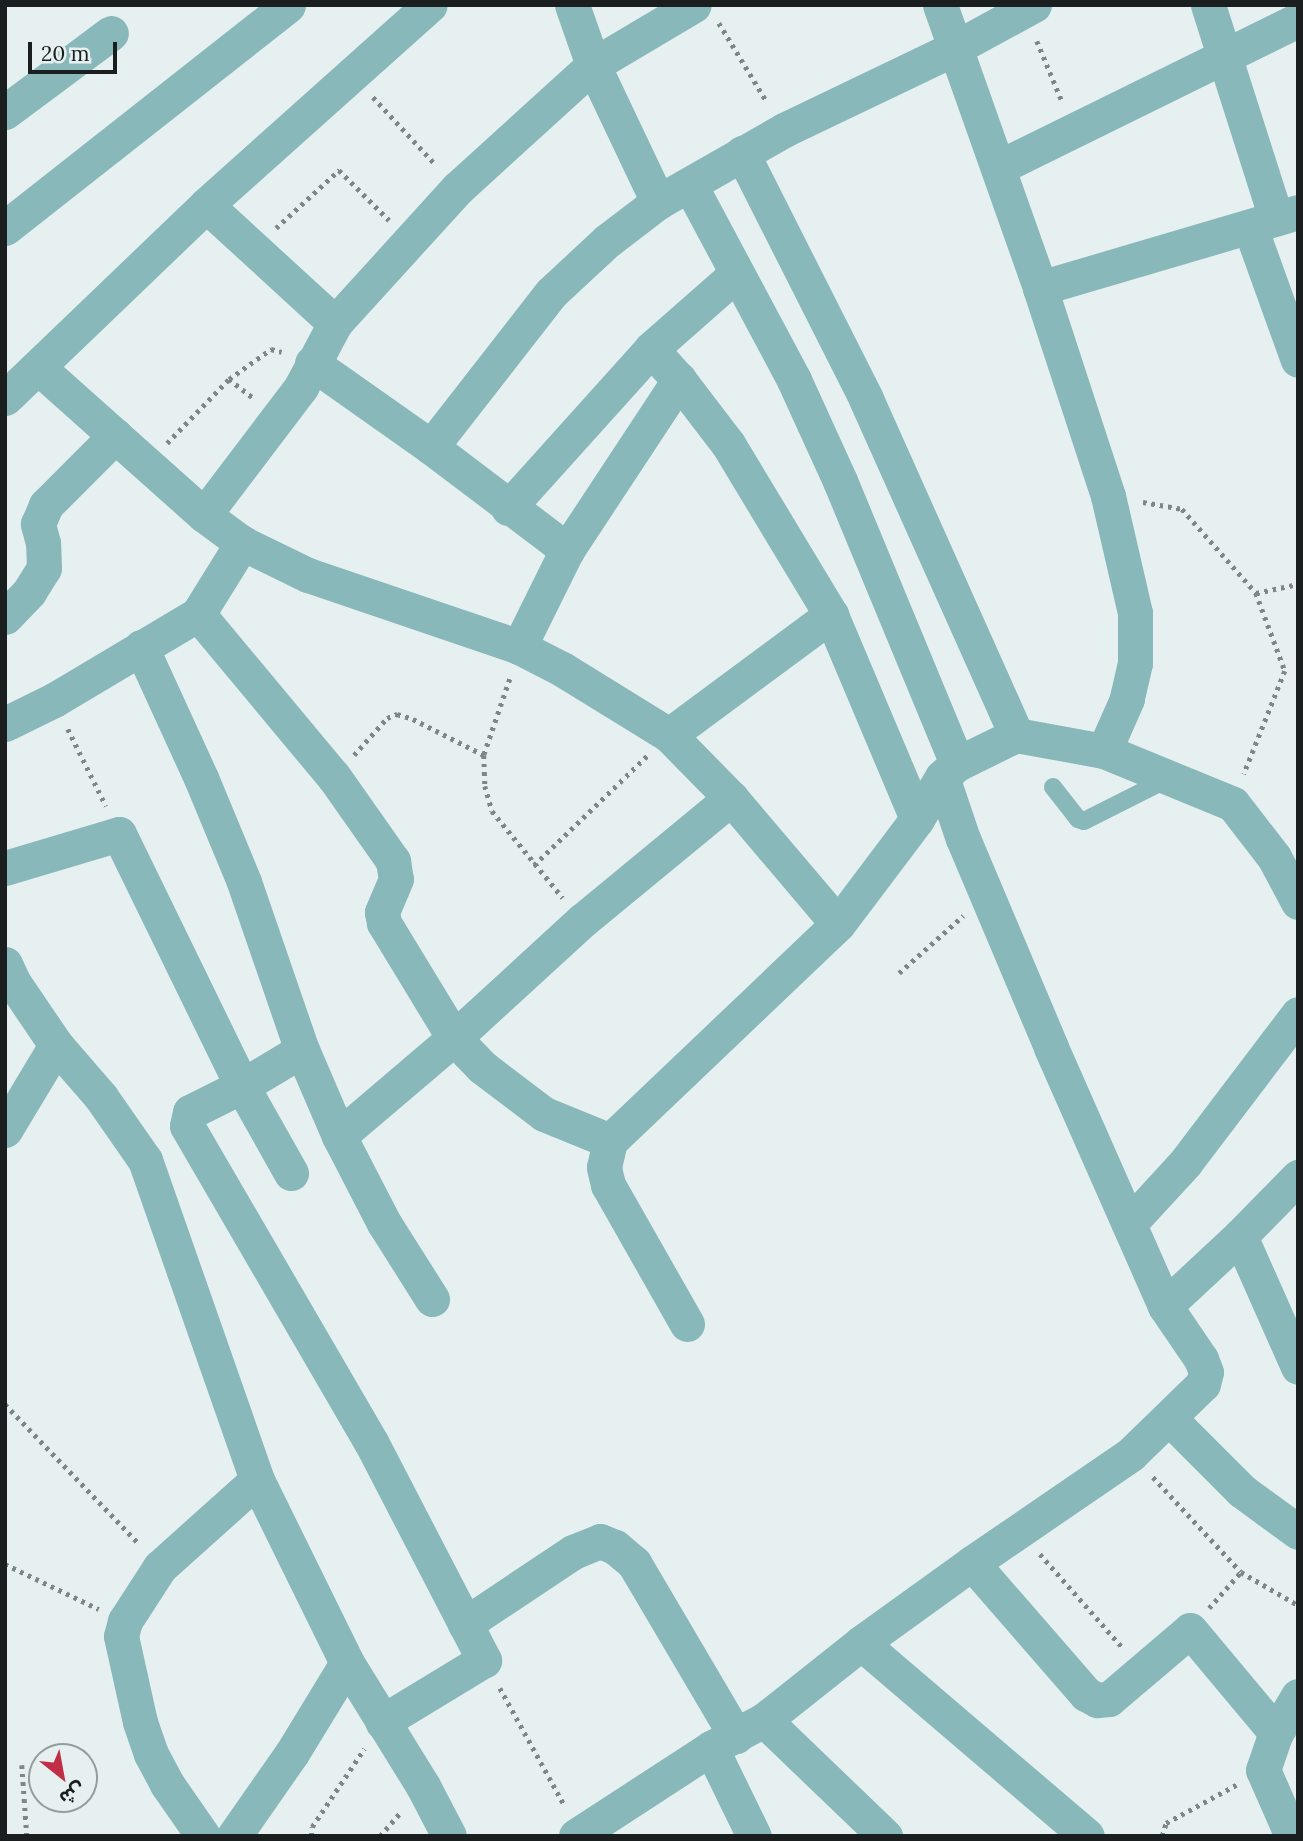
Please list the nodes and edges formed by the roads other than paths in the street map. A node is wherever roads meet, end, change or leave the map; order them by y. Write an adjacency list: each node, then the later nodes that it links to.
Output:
1 (288, 5): 20 (street)
2 (430, 5): 18 (street)
3 (572, 5): 12 (street)
4 (940, 5): 10 (street)
5 (1208, 5): 11 (street)
6 (1029, 8): 10 (street)
7 (705, 11): 12 (street)
8 (1298, 20): 11 (street)
9 (111, 33): 13 (street)
10 (956, 48): 14 (street); 15 (street)
11 (1226, 56): 15 (street); 19 (street)
12 (593, 65): 17 (street); 23 (street)
13 (5, 112)
14 (742, 153): 16 (street); 43 (street)
15 (999, 167): 22 (street)
16 (690, 185): 17 (street); 21 (street)
17 (657, 202): 31 (street)
18 (206, 205): 23 (street); 27 (street)
19 (1275, 219): 22 (street); 25 (street)
20 (5, 228)
21 (736, 274): 24 (street); 45 (street)
22 (1040, 288): 44 (street)
23 (335, 323): 26 (street)
24 (650, 349): 28 (street); 32 (street)
25 (1298, 360)
26 (312, 363): 31 (street); 33 (street)
27 (39, 368): 29 (street); 30 (street)
28 (679, 380): 35 (street); 37 (street)
29 (5, 398)
30 (116, 436): 33 (street); 38 (street)
31 (431, 447): 32 (street)
32 (508, 508): 35 (street)
33 (204, 515): 34 (street)
34 (242, 543): 36 (street); 40 (street)
35 (568, 550): 40 (street)
36 (198, 614): 39 (street); 56 (street)
37 (831, 615): 42 (street); 49 (street)
38 (5, 617)
39 (141, 647): 41 (street); 58 (street)
40 (519, 647): 42 (street)
41 (5, 724)
42 (669, 735): 48 (street)
43 (1016, 735): 44 (street); 45 (street)
44 (1104, 751): 46 (street)
45 (950, 771): 49 (street); 65 (street)
46 (1169, 778): 47 (lane); 50 (street)
47 (1053, 787)
48 (732, 798): 53 (street); 56 (street)
49 (917, 819): 53 (street)
50 (1286, 851): 52 (street)
51 (5, 868): 59 (street)
52 (1298, 902)
53 (838, 924): 62 (street)
54 (5, 964): 57 (street)
55 (1298, 1014): 65 (street)
56 (454, 1038): 61 (street); 62 (street)
57 (56, 1045): 60 (street); 72 (street)
58 (302, 1050): 59 (street); 61 (street)
59 (242, 1086): 63 (street); 75 (street)
60 (5, 1130)
61 (339, 1136): 67 (street)
62 (610, 1141): 69 (street)
63 (290, 1173)
64 (1298, 1177): 66 (street)
65 (1129, 1224): 68 (street)
66 (1240, 1236): 68 (street); 70 (street)
67 (432, 1299)
68 (1165, 1306): 71 (street)
69 (687, 1324)
70 (1298, 1367)
71 (1170, 1419): 73 (street); 74 (street)
72 (257, 1480): 77 (street); 83 (street)
73 (1298, 1532)
74 (972, 1563): 76 (street); 80 (street)
75 (465, 1624): 79 (street); 81 (street)
76 (861, 1643): 81 (street); 88 (street)
77 (347, 1663): 79 (street); 84 (street)
78 (1298, 1696): 80 (street)
79 (382, 1722): 85 (street)
80 (1276, 1733): 89 (street)
81 (737, 1734): 82 (street); 86 (street); 87 (street)
82 (578, 1834)
83 (203, 1836)
84 (234, 1836)
85 (449, 1836)
86 (754, 1836)
87 (885, 1836)
88 (1087, 1836)
89 (1292, 1836)

